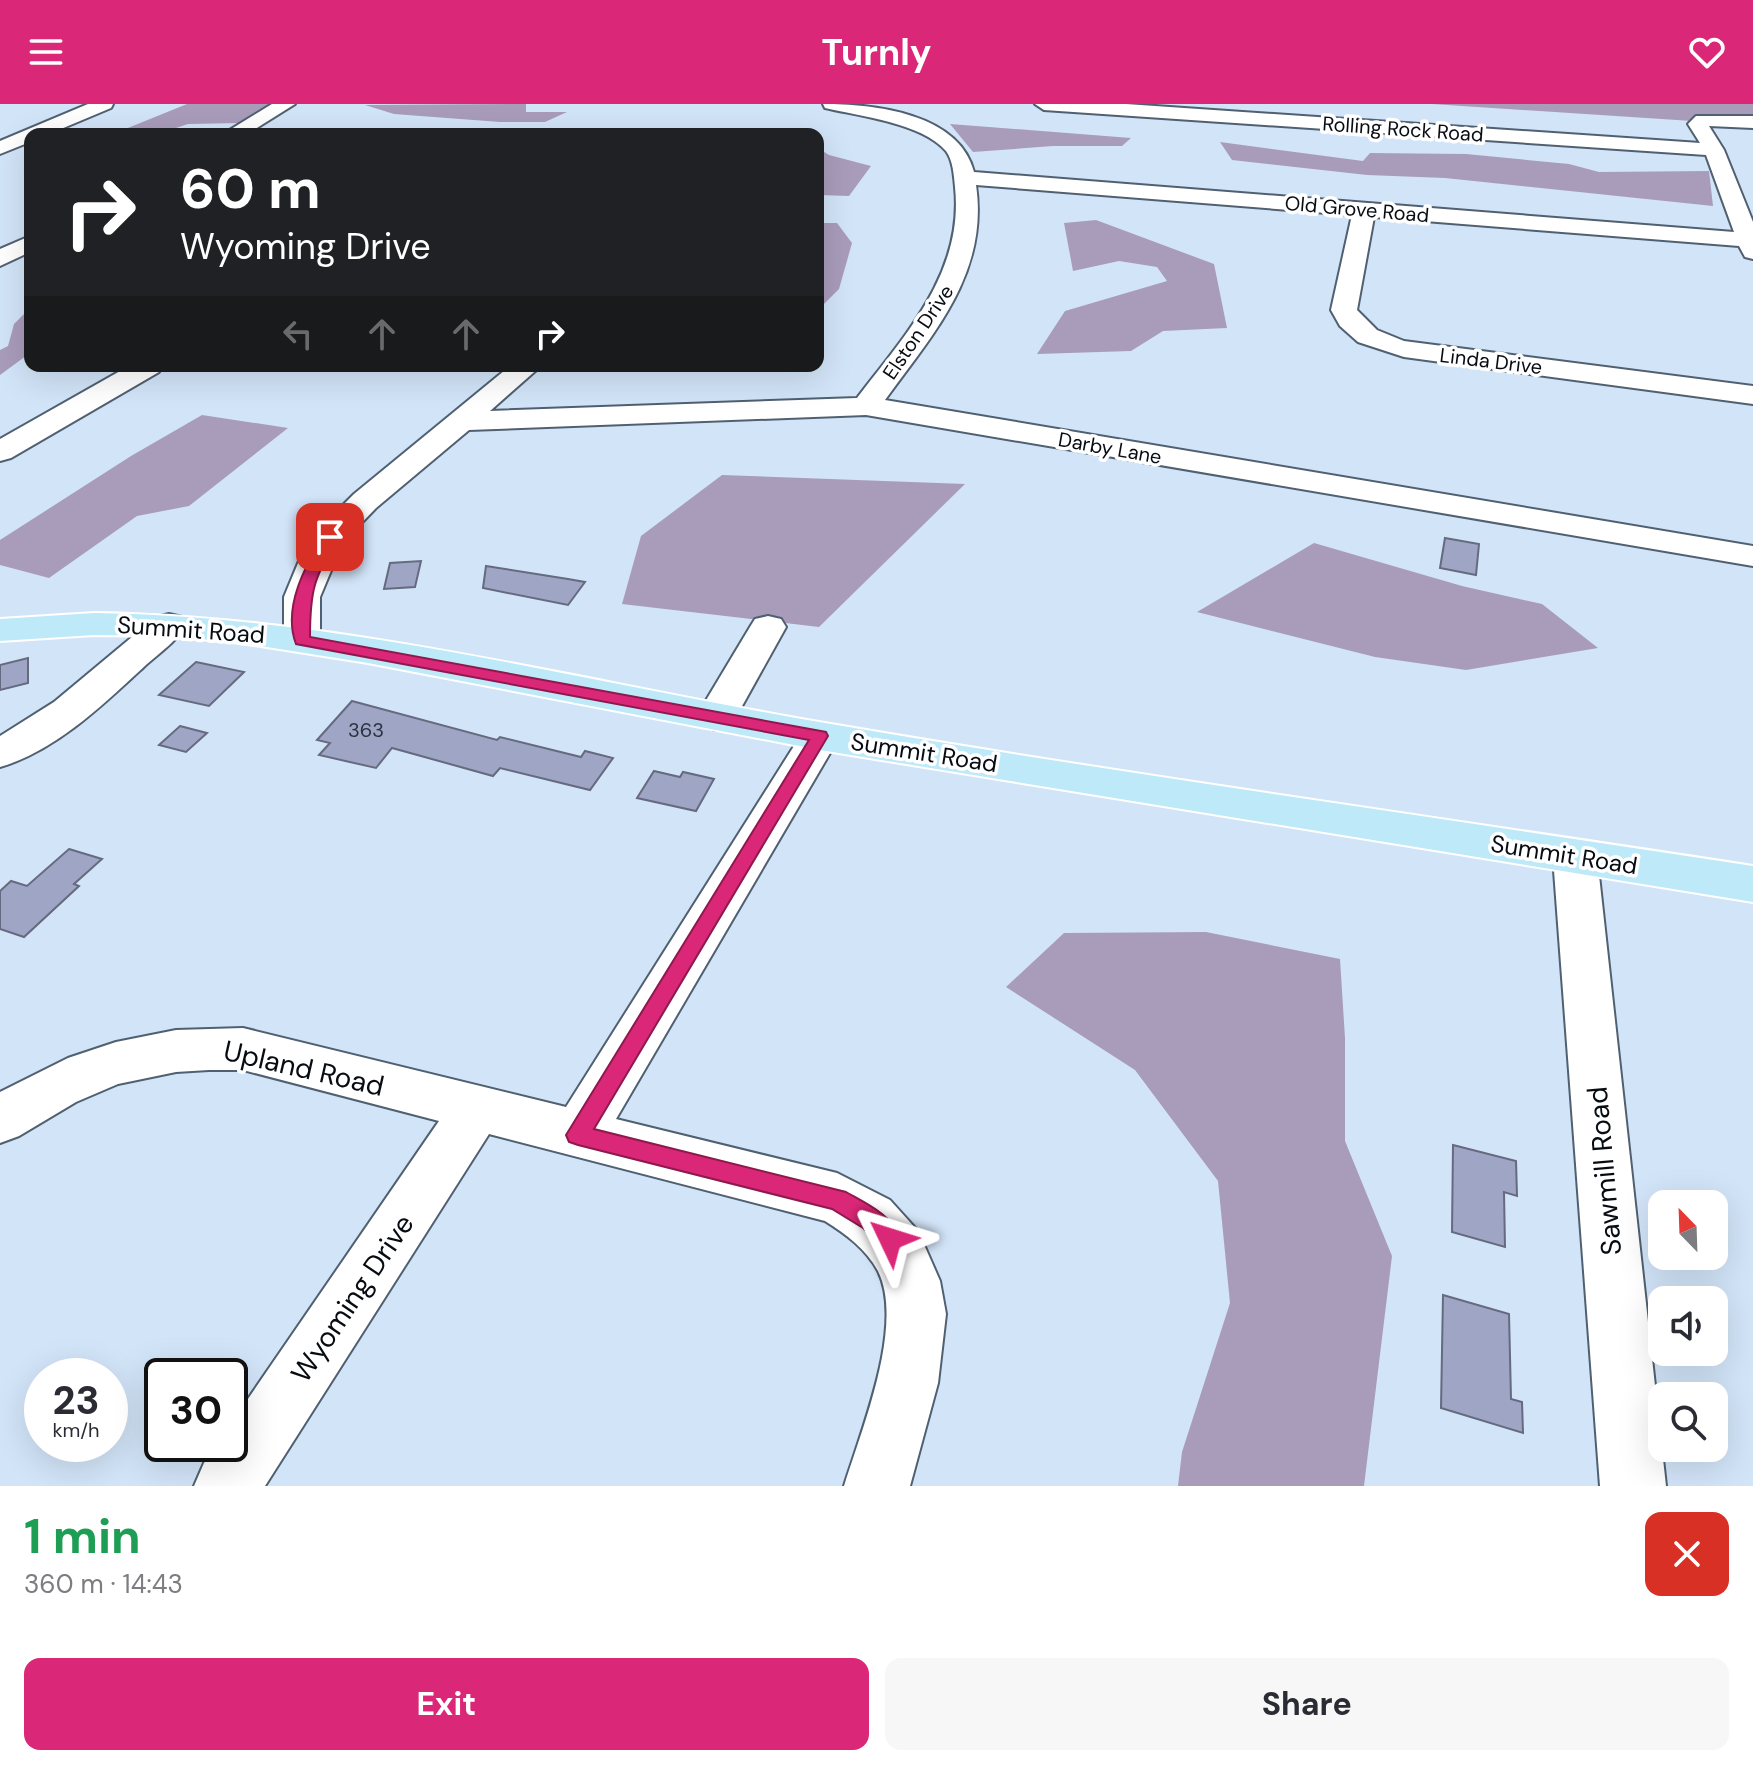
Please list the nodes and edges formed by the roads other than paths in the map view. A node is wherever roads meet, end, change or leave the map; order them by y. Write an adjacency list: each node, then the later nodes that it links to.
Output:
1 (104, 104): 6 (street)
2 (286, 104): 7 (street)
3 (832, 104): 11 (street, Elston Drive)
4 (1044, 104): 10 (street, Rolling Rock Road)
5 (1753, 122): 10 (street)
6 (46, 128)
7 (244, 128)
8 (24, 137): 9 (street)
9 (0, 148)
10 (1714, 150): 14 (street)
11 (965, 178): 12 (street, Old Grove Road); 19 (street, Elston Drive)
12 (1364, 210): 14 (street, Old Grove Road); 18 (street, Linda Drive)
13 (24, 246): 15 (street)
14 (1751, 246)
15 (0, 259)
16 (139, 372): 21 (street)
17 (520, 372): 20 (street)
18 (1753, 395)
19 (866, 406): 20 (street, Darby Lane); 22 (street, Darby Lane)
20 (461, 421): 26 (street)
21 (0, 452)
22 (1753, 556)
23 (169, 625): 25 (main road, Summit Road); 26 (main road, Summit Road); 29 (street)
24 (768, 627): 27 (street)
25 (0, 630)
26 (302, 641): 27 (main road, Summit Road)
27 (716, 717): 28 (main road, Summit Road)
28 (820, 736): 30 (main road, Summit Road); 34 (street)
29 (0, 753)
30 (1575, 857): 31 (main road, Summit Road); 37 (street, Sawmill Road)
31 (1753, 884)
32 (476, 1110): 33 (street, Upland Road); 34 (street, Upland Road); 35 (street, Wyoming Drive)
33 (0, 1120)
34 (578, 1135): 36 (street, Upland Road)
35 (227, 1486)
36 (877, 1486)
37 (1633, 1486)

